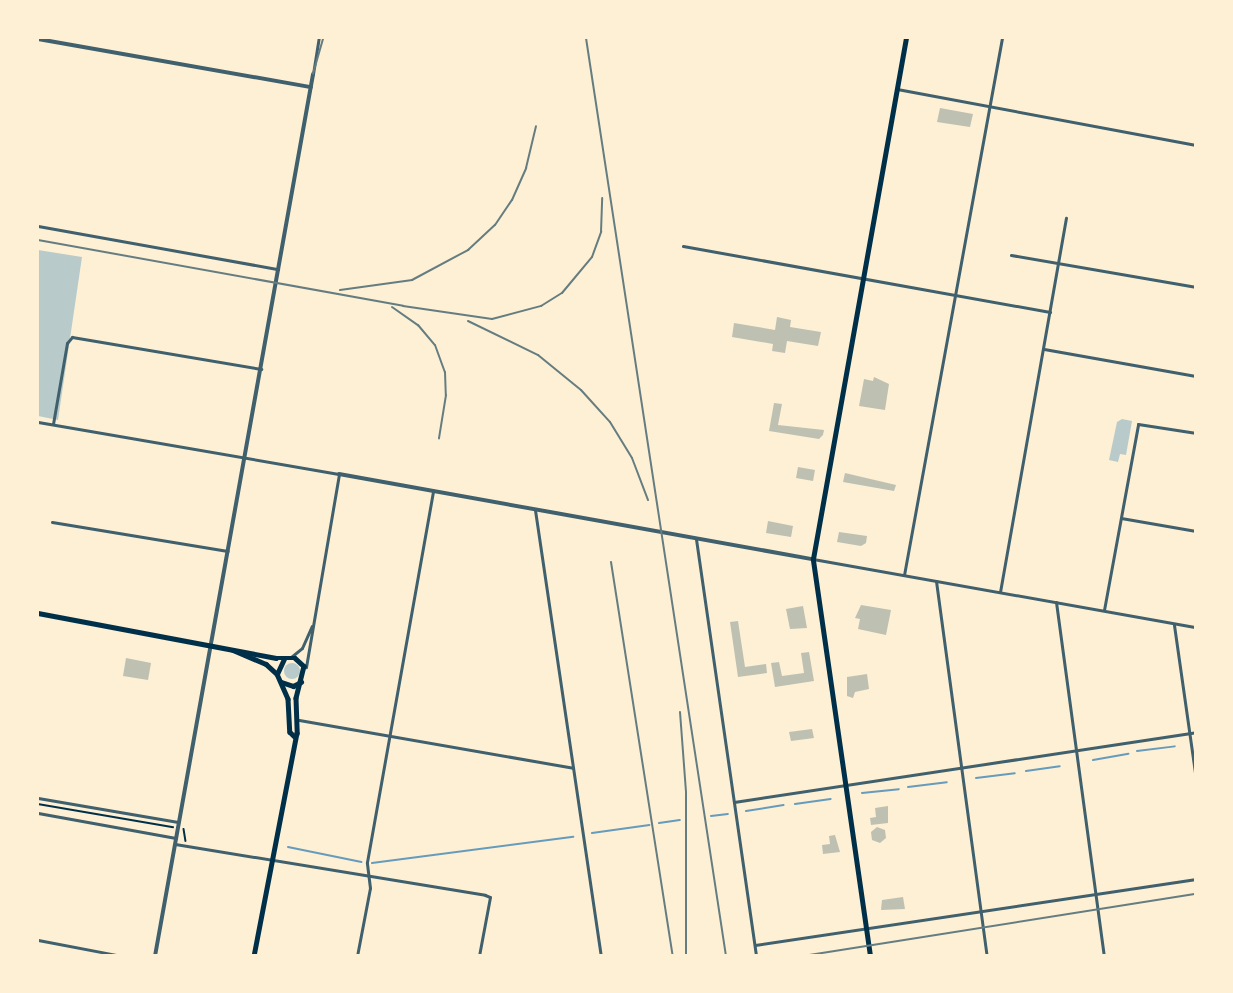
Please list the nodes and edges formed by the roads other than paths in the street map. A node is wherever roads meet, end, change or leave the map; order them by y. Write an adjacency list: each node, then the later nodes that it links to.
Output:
1 (319, 38): 5 (street)
2 (906, 38): 7 (main road)
3 (1002, 38): 8 (street)
4 (38, 39): 6 (street)
5 (313, 74): 6 (street)
6 (311, 87): 15 (street)
7 (897, 89): 8 (street); 16 (main road)
8 (989, 106): 9 (street); 18 (street)
9 (1196, 145)
10 (1066, 218): 14 (street)
11 (38, 226): 15 (street)
12 (683, 246): 16 (street)
13 (1011, 255): 14 (street)
14 (1058, 264): 17 (street); 19 (street)
15 (278, 269): 21 (street)
16 (863, 280): 18 (street); 35 (main road)
17 (1196, 287)
18 (957, 296): 19 (street); 36 (street)
19 (1050, 312): 20 (street)
20 (1044, 350): 22 (street); 38 (street)
21 (261, 369): 24 (street); 26 (street)
22 (1196, 376)
23 (38, 422): 24 (street)
24 (53, 425): 26 (street)
25 (1196, 433): 30 (street)
26 (244, 457): 27 (street); 34 (street)
27 (339, 474): 28 (street); 42 (street)
28 (433, 491): 29 (street); 57 (street)
29 (535, 510): 33 (street); 60 (street)
30 (1120, 518): 32 (street); 40 (street)
31 (52, 522): 34 (street)
32 (1196, 531)
33 (696, 539): 35 (street); 64 (street)
34 (228, 551): 45 (street)
35 (813, 559): 36 (street); 62 (main road)
36 (904, 575): 37 (street)
37 (936, 581): 38 (street); 59 (street)
38 (1000, 592): 39 (street)
39 (1056, 602): 40 (street); 58 (street)
40 (1104, 610): 43 (street)
41 (38, 613): 45 (main road)
42 (313, 625): 47 (street); 49 (street)
43 (1174, 625): 44 (street); 55 (street)
44 (1196, 627)
45 (212, 645): 46 (main road); 66 (street)
46 (233, 650): 48 (main road); 50 (main road)
47 (291, 657): 48 (main road); 49 (main road)
48 (284, 659): 50 (main road)
49 (305, 670): 52 (main road)
50 (277, 674): 51 (main road)
51 (281, 682): 52 (main road); 56 (main road)
52 (301, 682): 53 (main road)
53 (299, 720): 56 (main road); 57 (street)
54 (1196, 732): 55 (street)
55 (1189, 733): 58 (street); 61 (street)
56 (294, 736): 68 (main road)
57 (390, 736): 60 (street); 69 (street)
58 (1075, 750): 59 (street); 71 (street)
59 (960, 767): 62 (street); 72 (street)
60 (573, 768): 81 (street)
61 (1196, 779)
62 (846, 784): 64 (street); 73 (main road)
63 (38, 798): 66 (street)
64 (734, 802): 75 (street)
65 (38, 813): 67 (street)
66 (178, 822): 67 (street)
67 (175, 841): 68 (street); 77 (street)
68 (272, 861): 69 (street); 78 (main road)
69 (368, 876): 79 (street); 80 (street)
70 (1196, 879): 71 (street)
71 (1095, 894): 72 (street); 85 (street)
72 (981, 912): 73 (street); 84 (street)
73 (867, 929): 75 (street); 83 (main road)
74 (38, 940): 76 (street)
75 (755, 945): 82 (street)
76 (122, 956)
77 (155, 956)
78 (254, 956)
79 (357, 956)
80 (479, 956)
81 (601, 956)
82 (756, 956)
83 (870, 956)
84 (987, 956)
85 (1104, 956)

